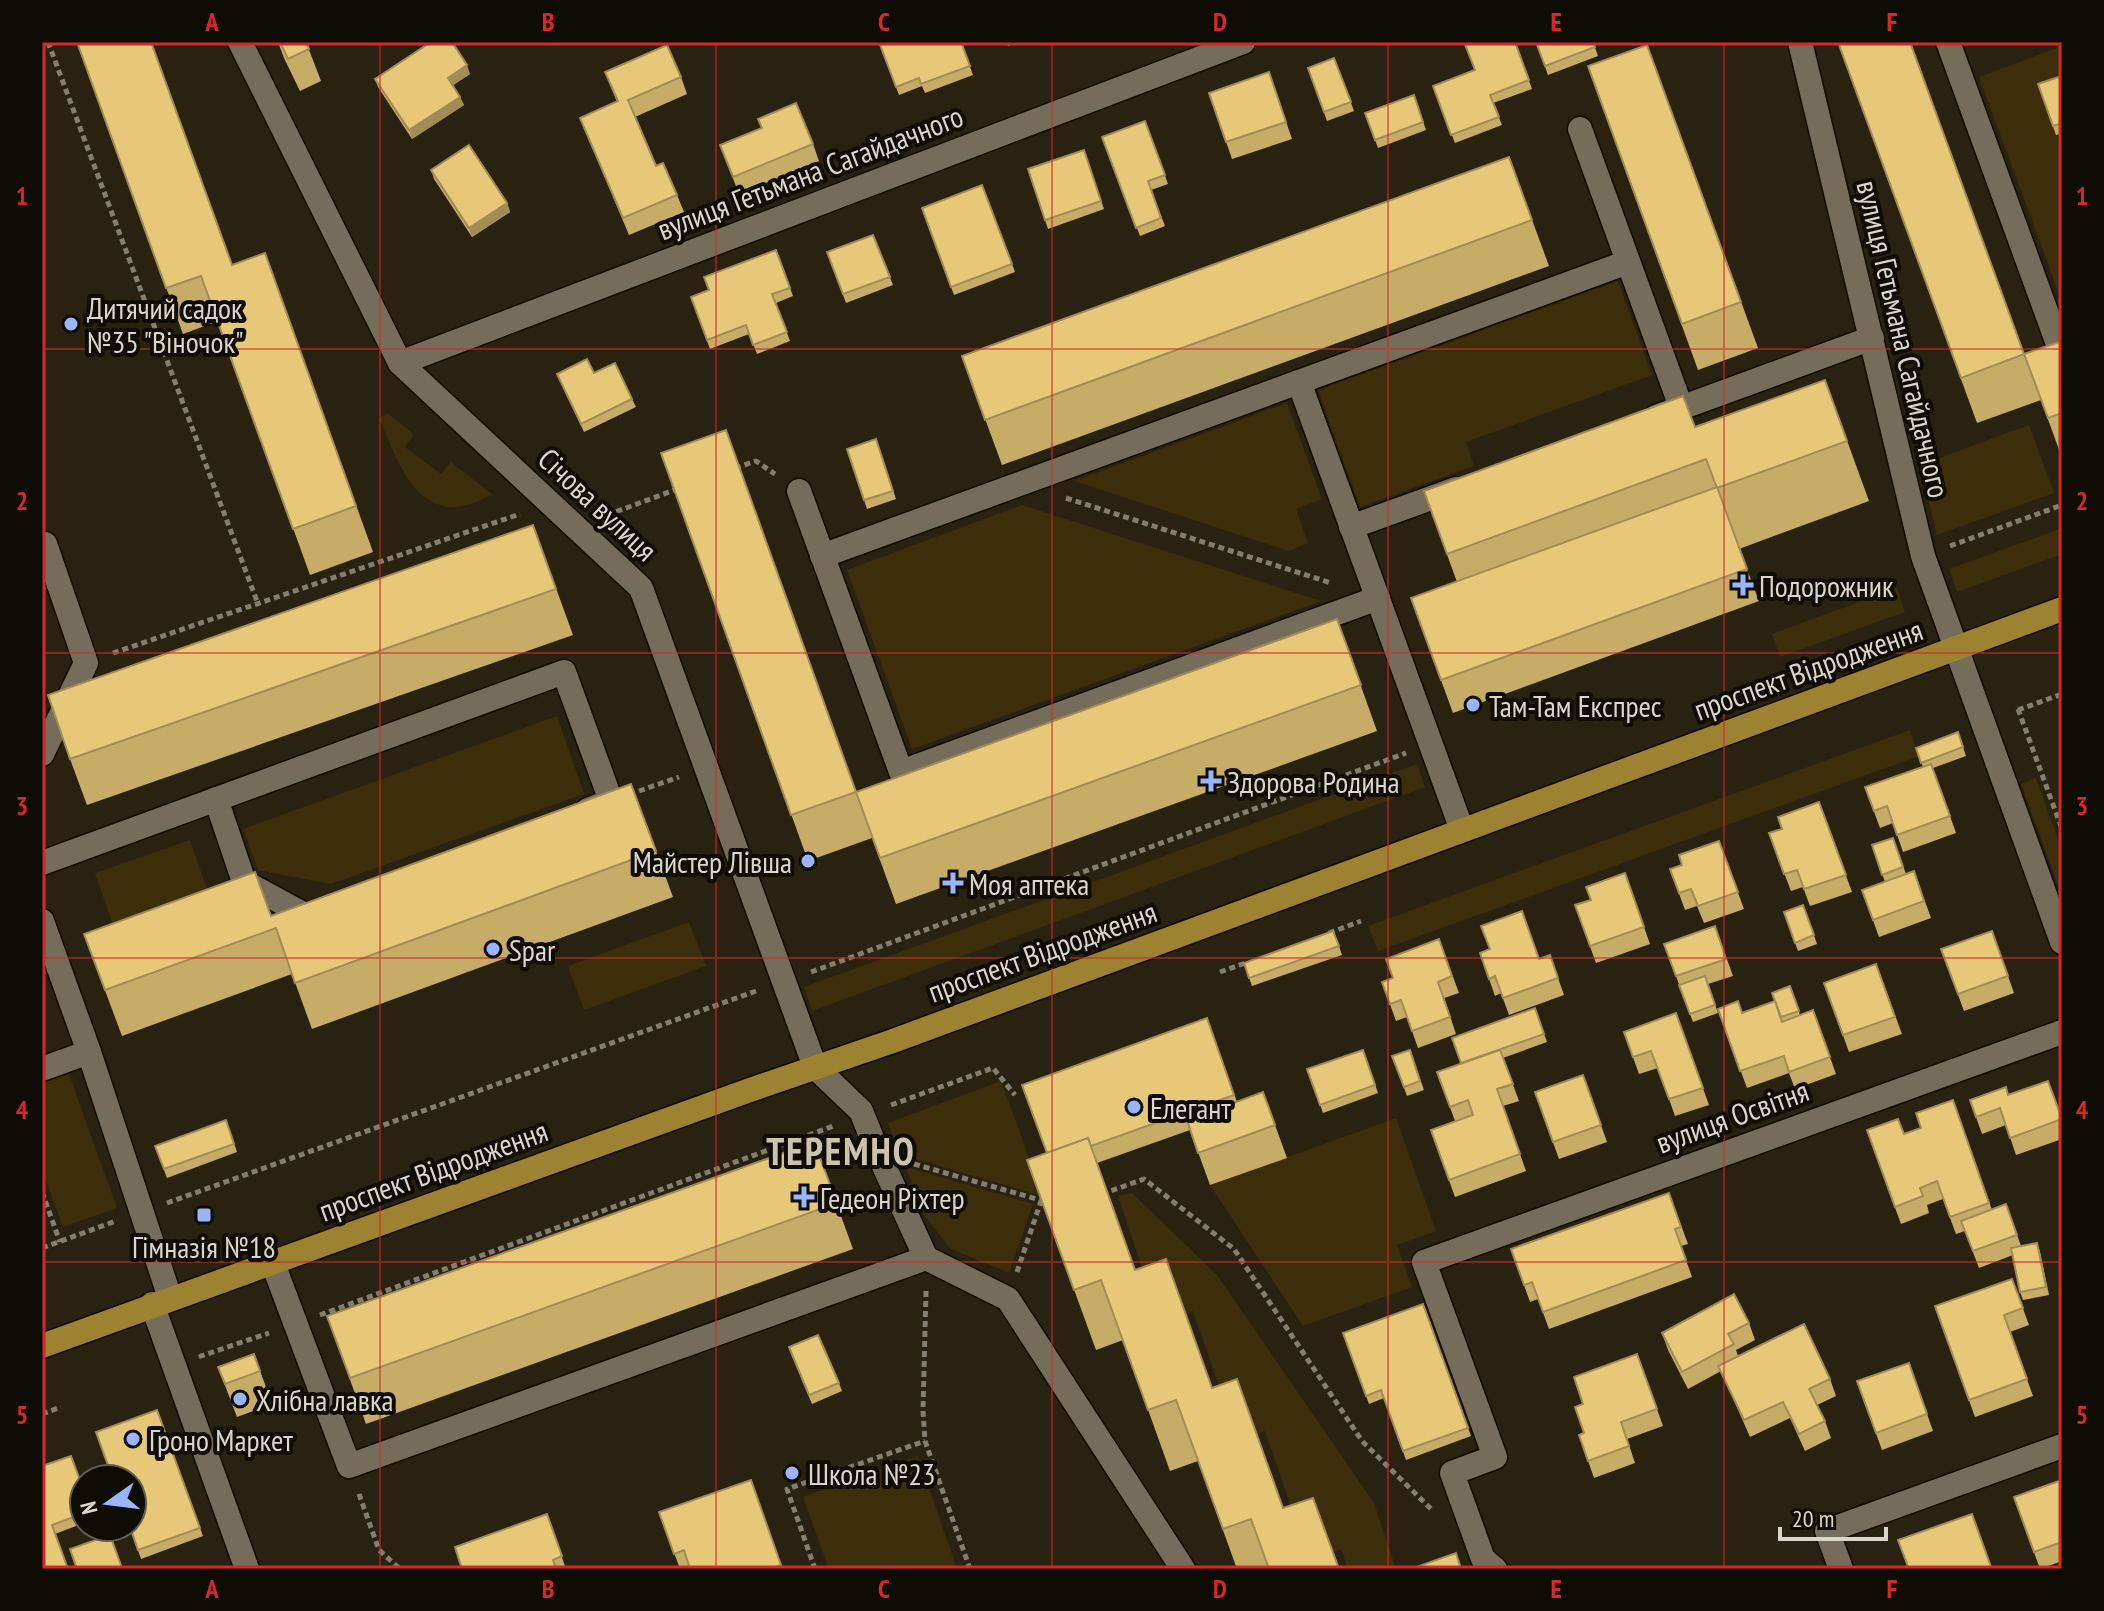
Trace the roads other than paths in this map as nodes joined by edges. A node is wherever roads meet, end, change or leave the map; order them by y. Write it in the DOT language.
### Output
graph roads {
  1 [pos="240,42"];
  2 [pos="1243,42"];
  3 [pos="1800,42"];
  4 [pos="1948,42"];
  5 [pos="1580,129"];
  6 [pos="1628,262"];
  7 [pos="1872,338"];
  8 [pos="2062,355"];
  9 [pos="400,363"];
  10 [pos="1299,382"];
  11 [pos="1681,407"];
  12 [pos="1636,424"];
  13 [pos="1471,484"];
  14 [pos="799,491"];
  15 [pos="1351,527"];
  16 [pos="45,544"];
  17 [pos="822,556"];
  18 [pos="1378,598"];
  19 [pos="2062,609"];
  20 [pos="1956,648"];
  21 [pos="42,754"];
  22 [pos="216,799"];
  23 [pos="568,818"];
  24 [pos="1462,830"];
  25 [pos="42,863"];
  26 [pos="350,900"];
  27 [pos="42,921"];
  28 [pos="2062,942"];
  29 [pos="2062,1032"];
  30 [pos="89,1052"];
  31 [pos="815,1067"];
  32 [pos="42,1069"];
  33 [pos="926,1258"];
  34 [pos="272,1261"];
  35 [pos="161,1301"];
  36 [pos="42,1346"];
  37 [pos="2062,1446"];
  38 [pos="247,1569"];
  39 [pos="1183,1569"];
  40 [pos="1495,1569"];
  41 [pos="1841,1569"];
  1 -- 9 [label="street, Січова вулиця"];
  2 -- 9 [label="street, вулиця Гетьмана Сагайдачного"];
  3 -- 7 [label="street, вулиця Гетьмана Сагайдачного"];
  4 -- 8 [label="street"];
  5 -- 6 [label="street"];
  6 -- 10 [label="street"];
  6 -- 11 [label="street"];
  7 -- 11 [label="street"];
  7 -- 20 [label="street, вулиця Гетьмана Сагайдачного"];
  9 -- 31 [label="street, Січова вулиця"];
  10 -- 15 [label="street"];
  10 -- 17 [label="street"];
  11 -- 12 [label="street"];
  13 -- 15 [label="street"];
  14 -- 17 [label="street"];
  15 -- 18 [label="street"];
  16 -- 21 [label="street"];
  17 -- 18 [label="street"];
  18 -- 24 [label="street"];
  19 -- 20 [label="main road, проспект Відродження"];
  20 -- 24 [label="main road, проспект Відродження"];
  20 -- 28 [label="street, вулиця Гетьмана Сагайдачного"];
  22 -- 23 [label="street"];
  22 -- 25 [label="street"];
  22 -- 26 [label="street"];
  24 -- 31 [label="main road, проспект Відродження"];
  27 -- 30 [label="street"];
  29 -- 40 [label="street, вулиця Освітня"];
  30 -- 32 [label="street"];
  30 -- 35 [label="street"];
  31 -- 33 [label="street"];
  31 -- 34 [label="main road, проспект Відродження"];
  33 -- 34 [label="street"];
  33 -- 39 [label="street"];
  34 -- 35 [label="main road, проспект Відродження"];
  35 -- 36 [label="main road, проспект Відродження"];
  35 -- 38 [label="street"];
  37 -- 41 [label="street"];
}
